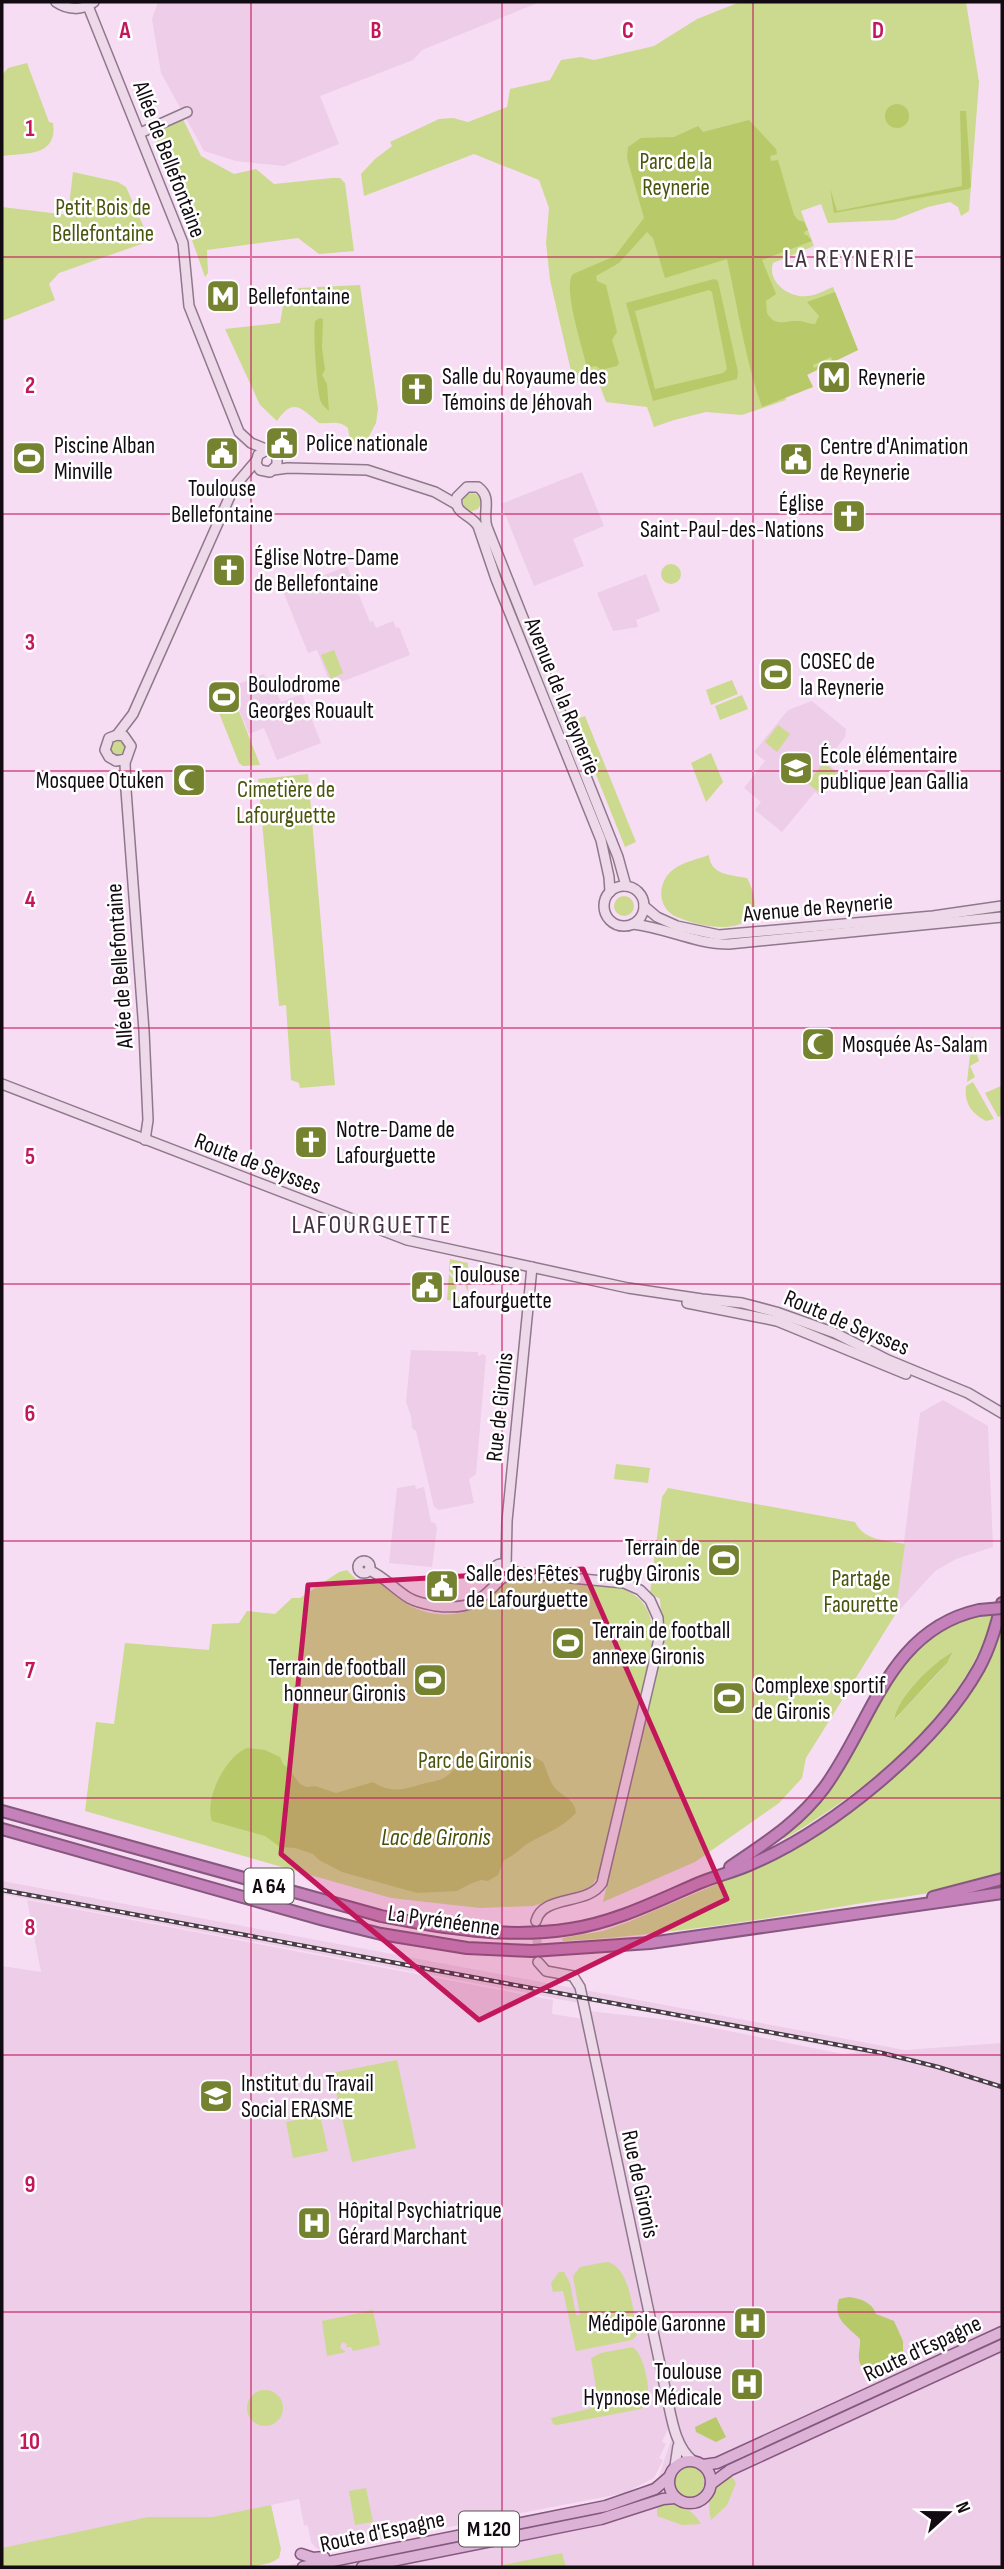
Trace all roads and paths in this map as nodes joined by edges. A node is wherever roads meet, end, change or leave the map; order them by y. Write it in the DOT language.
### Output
graph roads {
  1 [pos="56,2"];
  2 [pos="91,4"];
  3 [pos="187,112"];
  4 [pos="140,133"];
  5 [pos="251,443"];
  6 [pos="265,450"];
  7 [pos="277,458"];
  8 [pos="256,460"];
  9 [pos="268,471"];
  10 [pos="241,481"];
  11 [pos="461,490"];
  12 [pos="456,504"];
  13 [pos="485,511"];
  14 [pos="470,517"];
  15 [pos="133,714"];
  16 [pos="117,735"];
  17 [pos="127,738"];
  18 [pos="121,760"];
  19 [pos="626,886"];
  20 [pos="610,892"];
  21 [pos="644,906"];
  22 [pos="1002,906"];
  23 [pos="1002,917"];
  24 [pos="634,924"];
  25 [pos="2,1084"];
  26 [pos="145,1140"];
  27 [pos="532,1268"];
  28 [pos="1002,1413"];
  29 [pos="373,1572"];
  30 [pos="502,1572"];
  31 [pos="1002,1606"];
  32 [pos="2,1811"];
  33 [pos="2,1829"];
  34 [pos="720,1874"];
  35 [pos="1002,1879"];
  36 [pos="1002,1893"];
  37 [pos="893,1908"];
  38 [pos="536,1921"];
  39 [pos="538,1962"];
  40 [pos="1002,2332"];
  41 [pos="1002,2345"];
  42 [pos="678,2440"];
  43 [pos="698,2463"];
  44 [pos="675,2466"];
  45 [pos="669,2477"];
  46 [pos="711,2484"];
  47 [pos="675,2498"];
  48 [pos="373,2552"];
  49 [pos="301,2554"];
  50 [pos="303,2567"];
  51 [pos="362,2567"];
  1 -- 2 [label="street"];
  2 -- 4 [label="street, Allée de Bellefontaine"];
  3 -- 4 [label="street"];
  4 -- 5 [label="street, Allée de Bellefontaine"];
  5 -- 6 [label="street, Allée de Bellefontaine"];
  5 -- 8 [label="street, Allée de Bellefontaine"];
  6 -- 7 [label="street"];
  6 -- 8 [label="street"];
  7 -- 9 [label="street"];
  7 -- 11 [label="street"];
  8 -- 9 [label="street"];
  8 -- 10 [label="street"];
  9 -- 10 [label="street"];
  9 -- 12 [label="street"];
  10 -- 15 [label="street"];
  11 -- 12 [label="street"];
  11 -- 13 [label="street"];
  12 -- 14 [label="street"];
  13 -- 14 [label="street"];
  13 -- 19 [label="street, Avenue de la Reynerie"];
  14 -- 20 [label="street, Avenue de la Reynerie"];
  15 -- 16 [label="street"];
  15 -- 17 [label="street"];
  16 -- 17 [label="street"];
  16 -- 18 [label="street"];
  17 -- 18 [label="street"];
  18 -- 26 [label="street, Allée de Bellefontaine"];
  19 -- 20 [label="street"];
  19 -- 21 [label="street"];
  20 -- 24 [label="street"];
  21 -- 22 [label="street, Avenue de Reynerie"];
  21 -- 24 [label="street"];
  23 -- 24 [label="street, Avenue de Reynerie"];
  25 -- 26 [label="street, Route de Seysses"];
  26 -- 27 [label="street, Route de Seysses"];
  27 -- 28 [label="street, Route de Seysses"];
  27 -- 30 [label="street, Rue de Gironis"];
  29 -- 30 [label="street, Rue de Gironis"];
  30 -- 38 [label="street"];
  31 -- 34 [label="highway"];
  31 -- 34 [label="highway, bridge"];
  32 -- 34 [label="highway, La Pyrénéenne / A 64"];
  33 -- 37 [label="highway, La Pyrénéenne / A 64"];
  35 -- 37 [label="highway"];
  36 -- 37 [label="highway"];
  39 -- 42 [label="street, Rue de Gironis"];
  40 -- 43 [label="main road, Route d'Espagne"];
  41 -- 46 [label="main road, Route d'Espagne"];
  42 -- 43 [label="street, Rue de Gironis"];
  42 -- 44 [label="street, Rue de Gironis"];
  43 -- 44 [label="main road"];
  43 -- 46 [label="main road"];
  44 -- 45 [label="main road"];
  45 -- 47 [label="main road"];
  45 -- 48 [label="main road, Route d'Espagne / M 120"];
  46 -- 47 [label="main road"];
  47 -- 51 [label="main road, Route d'Espagne / M 120"];
  48 -- 49 [label="main road"];
  48 -- 50 [label="main road, Route d'Espagne / M 120"];
}
